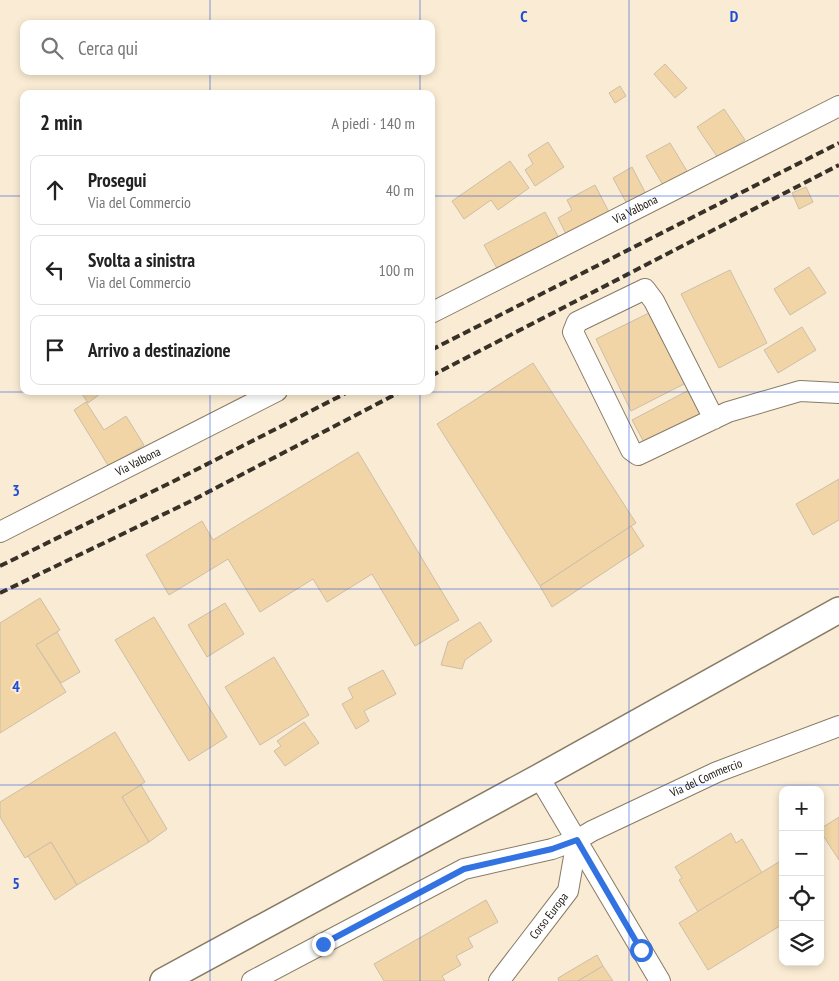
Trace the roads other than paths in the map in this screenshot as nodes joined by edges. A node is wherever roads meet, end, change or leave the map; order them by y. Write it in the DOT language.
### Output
graph roads {
  1 [pos="839,106"];
  2 [pos="435,311"];
  3 [pos="839,392"];
  4 [pos="269,395"];
  5 [pos="714,419"];
  6 [pos="0,532"];
  7 [pos="839,610"];
  8 [pos="839,726"];
  9 [pos="539,777"];
  10 [pos="577,840"];
  11 [pos="162,981"];
  12 [pos="252,981"];
  13 [pos="499,981"];
  14 [pos="660,981"];
  1 -- 2 [label="street, Via Valbona"];
  3 -- 5 [label="street"];
  4 -- 6 [label="street, Via Valbona"];
  5 -- 5 [label="street"];
  7 -- 9 [label="main road"];
  8 -- 10 [label="street, Via del Commercio"];
  9 -- 10 [label="street"];
  9 -- 11 [label="main road"];
  10 -- 12 [label="street, Via del Commercio"];
  10 -- 13 [label="street, Corso Europa"];
  10 -- 14 [label="street"];
}
